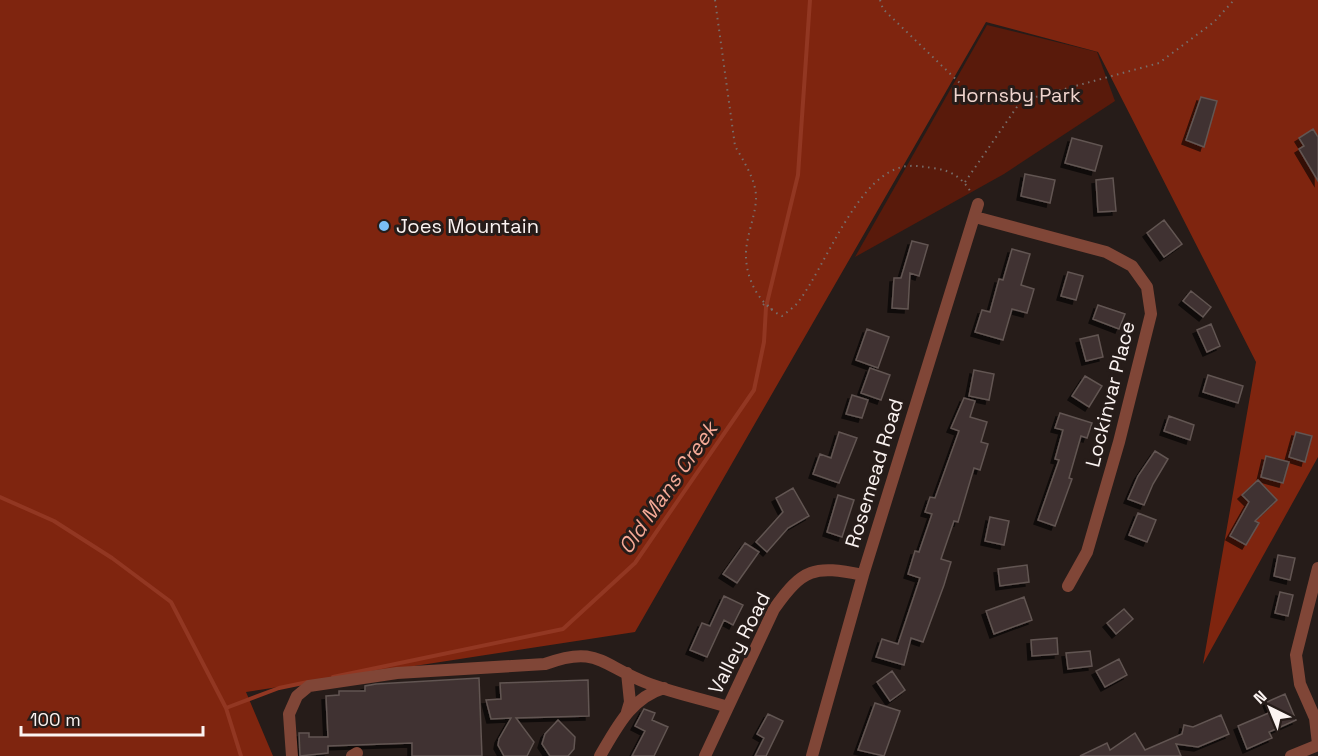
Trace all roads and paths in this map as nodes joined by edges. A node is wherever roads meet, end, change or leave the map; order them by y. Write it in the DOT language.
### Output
graph roads {
  1 [pos="715,0"];
  2 [pos="880,0"];
  3 [pos="1234,0"];
  4 [pos="1021,101"];
  5 [pos="978,204"];
  6 [pos="975,217"];
  7 [pos="1318,568"];
  8 [pos="863,575"];
  9 [pos="1068,586"];
  10 [pos="627,673"];
  11 [pos="664,688"];
  12 [pos="728,707"];
  13 [pos="627,713"];
  14 [pos="1318,745"];
  15 [pos="292,756"];
  16 [pos="600,756"];
  17 [pos="705,756"];
  18 [pos="812,756"];
  19 [pos="1291,756"];
  1 -- 4 [label="path"];
  2 -- 4 [label="path"];
  3 -- 4 [label="path"];
  5 -- 6 [label="street, Rosemead Road"];
  6 -- 8 [label="street, Rosemead Road"];
  6 -- 9 [label="street, Lockinvar Place"];
  7 -- 14 [label="street"];
  8 -- 12 [label="street, Valley Road"];
  8 -- 18 [label="street, Rosemead Road"];
  10 -- 11 [label="street"];
  10 -- 13 [label="street"];
  10 -- 15 [label="street"];
  11 -- 12 [label="street"];
  11 -- 13 [label="street"];
  12 -- 17 [label="street, Valley Road"];
  13 -- 16 [label="street"];
  14 -- 19 [label="street"];
}
